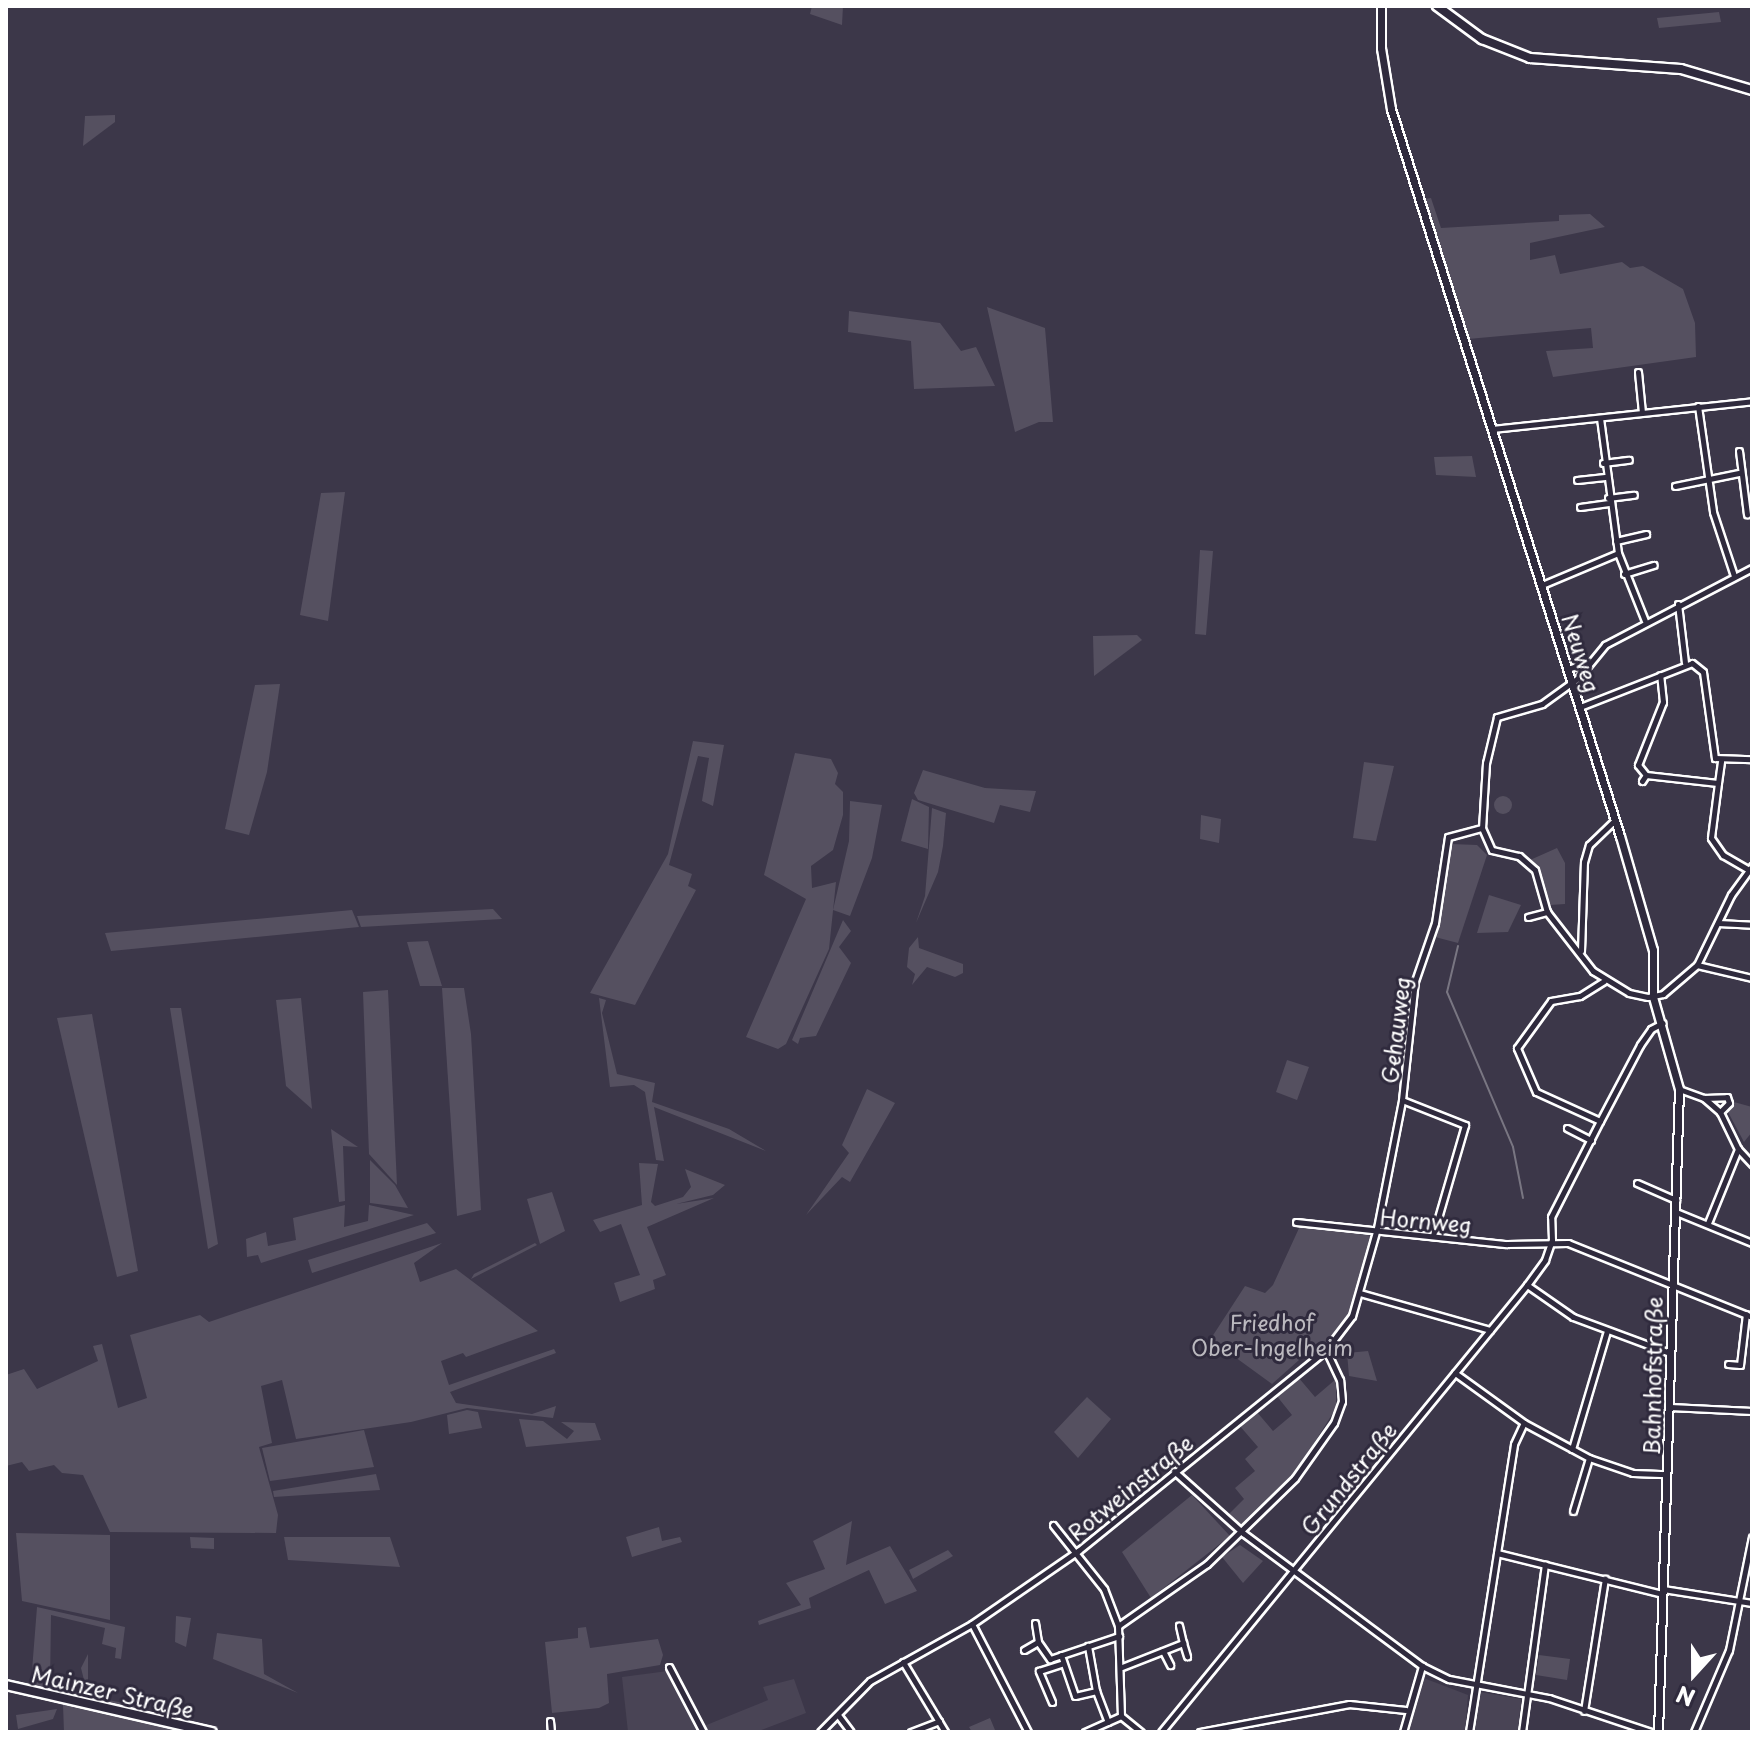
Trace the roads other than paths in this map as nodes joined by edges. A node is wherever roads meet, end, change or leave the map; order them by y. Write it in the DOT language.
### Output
graph roads {
  1 [pos="1381,6"];
  2 [pos="1437,6"];
  3 [pos="1752,90"];
  4 [pos="1638,372"];
  5 [pos="1752,401"];
  6 [pos="1698,406"];
  7 [pos="1642,413"];
  8 [pos="1600,418"];
  9 [pos="1492,429"];
  10 [pos="1739,451"];
  11 [pos="1629,460"];
  12 [pos="1603,463"];
  13 [pos="1739,473"];
  14 [pos="1605,477"];
  15 [pos="1706,478"];
  16 [pos="1577,480"];
  17 [pos="1675,486"];
  18 [pos="1634,495"];
  19 [pos="1609,500"];
  20 [pos="1580,507"];
  21 [pos="1747,514"];
  22 [pos="1646,534"];
  23 [pos="1616,541"];
  24 [pos="1618,553"];
  25 [pos="1654,565"];
  26 [pos="1752,568"];
  27 [pos="1624,574"];
  28 [pos="1734,577"];
  29 [pos="1542,585"];
  30 [pos="1678,604"];
  31 [pos="1645,621"];
  32 [pos="1587,661"];
  33 [pos="1685,663"];
  34 [pos="1568,669"];
  35 [pos="1660,675"];
  36 [pos="1571,681"];
  37 [pos="1580,707"];
  38 [pos="1752,759"];
  39 [pos="1721,761"];
  40 [pos="1646,775"];
  41 [pos="1642,781"];
  42 [pos="1718,783"];
  43 [pos="1615,820"];
  44 [pos="1482,828"];
  45 [pos="1750,868"];
  46 [pos="1547,912"];
  47 [pos="1528,917"];
  48 [pos="1718,923"];
  49 [pos="1752,925"];
  50 [pos="1580,952"];
  51 [pos="1697,965"];
  52 [pos="1593,971"];
  53 [pos="1752,978"];
  54 [pos="1604,981"];
  55 [pos="1591,989"];
  56 [pos="1653,997"];
  57 [pos="1663,1023"];
  58 [pos="1679,1089"];
  59 [pos="1704,1098"];
  60 [pos="1402,1100"];
  61 [pos="1720,1112"];
  62 [pos="1600,1121"];
  63 [pos="1567,1128"];
  64 [pos="1591,1140"];
  65 [pos="1738,1149"];
  66 [pos="1752,1164"];
  67 [pos="1637,1183"];
  68 [pos="1677,1200"];
  69 [pos="1676,1212"];
  70 [pos="1296,1222"];
  71 [pos="1708,1223"];
  72 [pos="1377,1228"];
  73 [pos="1433,1235"];
  74 [pos="1552,1240"];
  75 [pos="1751,1240"];
  76 [pos="1672,1284"];
  77 [pos="1527,1285"];
  78 [pos="1360,1293"];
  79 [pos="1749,1315"];
  80 [pos="1491,1330"];
  81 [pos="1607,1331"];
  82 [pos="1326,1350"];
  83 [pos="1670,1353"];
  84 [pos="1728,1364"];
  85 [pos="1455,1373"];
  86 [pos="1670,1407"];
  87 [pos="1752,1411"];
  88 [pos="1524,1423"];
  89 [pos="1571,1449"];
  90 [pos="1589,1458"];
  91 [pos="1174,1471"];
  92 [pos="1668,1474"];
  93 [pos="1573,1511"];
  94 [pos="1053,1525"];
  95 [pos="1243,1533"];
  96 [pos="1752,1537"];
  97 [pos="1078,1551"];
  98 [pos="1497,1553"];
  99 [pos="1545,1565"];
  100 [pos="1294,1570"];
  101 [pos="1605,1579"];
  102 [pos="1663,1592"];
  103 [pos="1739,1600"];
  104 [pos="1752,1603"];
  105 [pos="1035,1623"];
  106 [pos="972,1624"];
  107 [pos="1179,1625"];
  108 [pos="1118,1626"];
  109 [pos="1119,1636"];
  110 [pos="1038,1642"];
  111 [pos="1183,1643"];
  112 [pos="1088,1646"];
  113 [pos="1024,1650"];
  114 [pos="1163,1651"];
  115 [pos="1061,1655"];
  116 [pos="1187,1656"];
  117 [pos="903,1662"];
  118 [pos="1063,1663"];
  119 [pos="1170,1665"];
  120 [pos="1422,1666"];
  121 [pos="669,1667"];
  122 [pos="1122,1667"];
  123 [pos="6,1685"];
  124 [pos="1475,1687"];
  125 [pos="1096,1691"];
  126 [pos="1527,1693"];
  127 [pos="1052,1702"];
  128 [pos="1406,1710"];
  129 [pos="1584,1711"];
  130 [pos="838,1715"];
  131 [pos="1121,1716"];
  132 [pos="550,1721"];
  133 [pos="939,1721"];
  134 [pos="1108,1722"];
  135 [pos="212,1732"];
  136 [pos="551,1732"];
  137 [pos="703,1732"];
  138 [pos="820,1732"];
  139 [pos="851,1732"];
  140 [pos="911,1732"];
  141 [pos="945,1732"];
  142 [pos="1028,1732"];
  143 [pos="1085,1732"];
  144 [pos="1141,1732"];
  145 [pos="1161,1732"];
  146 [pos="1200,1732"];
  147 [pos="1403,1732"];
  148 [pos="1469,1732"];
  149 [pos="1522,1732"];
  150 [pos="1651,1732"];
  151 [pos="1658,1732"];
  152 [pos="1694,1732"];
  1 -- 9 [label="street, Neuweg"];
  2 -- 3 [label="main road"];
  4 -- 7 [label="street"];
  5 -- 6 [label="street"];
  6 -- 7 [label="street"];
  6 -- 15 [label="street"];
  7 -- 8 [label="street"];
  8 -- 9 [label="street"];
  8 -- 12 [label="street"];
  9 -- 29 [label="street, Neuweg"];
  10 -- 13 [label="street"];
  11 -- 12 [label="street"];
  12 -- 14 [label="street"];
  13 -- 15 [label="street"];
  13 -- 21 [label="street"];
  14 -- 16 [label="street"];
  14 -- 19 [label="street"];
  15 -- 17 [label="street"];
  15 -- 28 [label="street"];
  18 -- 19 [label="street"];
  19 -- 20 [label="street"];
  19 -- 23 [label="street"];
  22 -- 23 [label="street"];
  23 -- 24 [label="street"];
  24 -- 27 [label="street"];
  24 -- 29 [label="street"];
  25 -- 27 [label="street"];
  26 -- 28 [label="street"];
  27 -- 31 [label="street"];
  28 -- 30 [label="street"];
  29 -- 34 [label="street, Neuweg"];
  30 -- 31 [label="street"];
  30 -- 33 [label="street"];
  31 -- 32 [label="street"];
  32 -- 34 [label="street"];
  32 -- 36 [label="street"];
  33 -- 35 [label="street"];
  33 -- 39 [label="street"];
  34 -- 36 [label="street, Neuweg"];
  35 -- 37 [label="street"];
  35 -- 40 [label="street"];
  36 -- 37 [label="street, Neuweg"];
  36 -- 44 [label="street"];
  37 -- 43 [label="street, Neuweg"];
  38 -- 39 [label="street"];
  39 -- 42 [label="street"];
  40 -- 41 [label="street"];
  40 -- 42 [label="street"];
  42 -- 45 [label="street"];
  43 -- 50 [label="street"];
  43 -- 56 [label="street, Neuweg"];
  44 -- 46 [label="street"];
  44 -- 60 [label="street, Gehauweg"];
  45 -- 48 [label="street"];
  46 -- 47 [label="street"];
  46 -- 50 [label="street"];
  48 -- 49 [label="street"];
  48 -- 51 [label="street"];
  50 -- 52 [label="street"];
  51 -- 53 [label="street"];
  51 -- 56 [label="street"];
  52 -- 54 [label="street"];
  52 -- 55 [label="street"];
  54 -- 55 [label="street"];
  54 -- 56 [label="street"];
  55 -- 62 [label="street"];
  56 -- 57 [label="street, Bahnhofstraße"];
  57 -- 58 [label="street, Bahnhofstraße"];
  57 -- 62 [label="street, Grundstraße"];
  58 -- 59 [label="street"];
  58 -- 68 [label="street, Bahnhofstraße"];
  59 -- 61 [label="street"];
  59 -- 61 [label="street"];
  60 -- 72 [label="street, Gehauweg"];
  60 -- 73 [label="street"];
  61 -- 65 [label="street"];
  62 -- 64 [label="street, Grundstraße"];
  63 -- 64 [label="street"];
  64 -- 74 [label="street, Grundstraße"];
  65 -- 66 [label="street"];
  65 -- 71 [label="street"];
  67 -- 68 [label="street"];
  68 -- 69 [label="street, Bahnhofstraße"];
  69 -- 71 [label="street"];
  69 -- 76 [label="street, Bahnhofstraße"];
  70 -- 72 [label="street, Hornweg"];
  71 -- 75 [label="street"];
  72 -- 73 [label="street, Hornweg"];
  72 -- 78 [label="street, Rotweinstraße"];
  73 -- 74 [label="street, Hornweg"];
  74 -- 76 [label="street"];
  74 -- 77 [label="street, Grundstraße"];
  76 -- 79 [label="street"];
  76 -- 83 [label="street, Bahnhofstraße"];
  77 -- 80 [label="street, Grundstraße"];
  77 -- 81 [label="street"];
  78 -- 80 [label="street"];
  78 -- 82 [label="street, Rotweinstraße"];
  79 -- 84 [label="street"];
  80 -- 85 [label="street, Grundstraße"];
  81 -- 83 [label="street"];
  81 -- 89 [label="street"];
  82 -- 91 [label="street, Rotweinstraße"];
  82 -- 95 [label="street"];
  83 -- 86 [label="street, Bahnhofstraße"];
  85 -- 88 [label="street"];
  85 -- 100 [label="street, Grundstraße"];
  86 -- 87 [label="street"];
  86 -- 92 [label="street, Bahnhofstraße"];
  88 -- 89 [label="street"];
  88 -- 98 [label="street"];
  89 -- 90 [label="street"];
  90 -- 92 [label="street"];
  90 -- 93 [label="street"];
  91 -- 95 [label="street"];
  91 -- 97 [label="street, Rotweinstraße"];
  92 -- 102 [label="street, Bahnhofstraße"];
  94 -- 97 [label="street"];
  95 -- 100 [label="street"];
  95 -- 108 [label="street"];
  96 -- 103 [label="street"];
  97 -- 106 [label="street, Rotweinstraße"];
  97 -- 108 [label="street"];
  98 -- 99 [label="street"];
  98 -- 124 [label="street"];
  99 -- 101 [label="street"];
  99 -- 126 [label="street"];
  100 -- 120 [label="street"];
  100 -- 145 [label="street, Grundstraße"];
  101 -- 102 [label="street"];
  101 -- 129 [label="street"];
  102 -- 103 [label="street"];
  102 -- 151 [label="street, Bahnhofstraße"];
  103 -- 104 [label="street"];
  103 -- 152 [label="street"];
  105 -- 110 [label="street"];
  106 -- 117 [label="street, Rotweinstraße"];
  106 -- 142 [label="street"];
  107 -- 111 [label="street"];
  108 -- 109 [label="street"];
  109 -- 112 [label="street"];
  109 -- 122 [label="street"];
  110 -- 113 [label="street"];
  110 -- 115 [label="street"];
  111 -- 114 [label="street"];
  111 -- 116 [label="street"];
  112 -- 115 [label="street"];
  112 -- 125 [label="street"];
  114 -- 119 [label="street"];
  114 -- 122 [label="street"];
  115 -- 118 [label="street"];
  117 -- 130 [label="street, Rotweinstraße"];
  117 -- 133 [label="street"];
  118 -- 125 [label="street"];
  118 -- 127 [label="street"];
  120 -- 124 [label="street"];
  120 -- 128 [label="street"];
  121 -- 137 [label="street"];
  122 -- 131 [label="street"];
  123 -- 135 [label="main road, Mainzer Straße"];
  124 -- 126 [label="street"];
  124 -- 148 [label="street"];
  125 -- 134 [label="street"];
  126 -- 129 [label="street"];
  126 -- 149 [label="street"];
  128 -- 146 [label="street"];
  128 -- 147 [label="street"];
  129 -- 150 [label="street"];
  130 -- 138 [label="street, Rotweinstraße"];
  130 -- 139 [label="street"];
  131 -- 134 [label="street"];
  131 -- 144 [label="street"];
  132 -- 136 [label="street"];
  133 -- 140 [label="street"];
  133 -- 141 [label="street"];
  134 -- 143 [label="street"];
}
